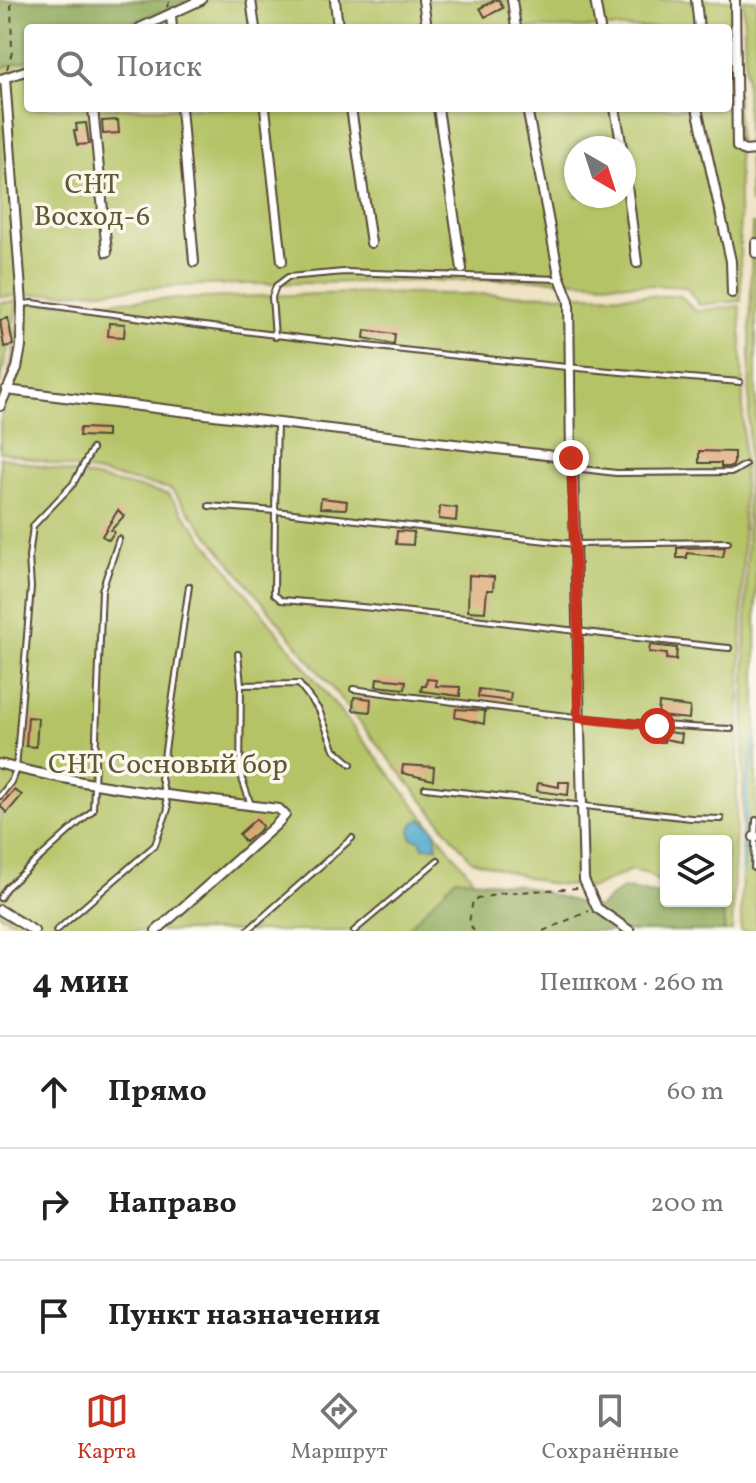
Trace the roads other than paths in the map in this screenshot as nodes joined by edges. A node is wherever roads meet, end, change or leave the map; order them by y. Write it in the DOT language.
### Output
graph roads {
  1 [pos="201,0"];
  2 [pos="251,0"];
  3 [pos="335,0"];
  4 [pos="423,0"];
  5 [pos="512,0"];
  6 [pos="595,0"];
  7 [pos="696,0"];
  8 [pos="735,0"];
  9 [pos="171,15"];
  10 [pos="150,24"];
  11 [pos="172,24"];
  12 [pos="254,24"];
  13 [pos="338,24"];
  14 [pos="426,24"];
  15 [pos="515,24"];
  16 [pos="599,24"];
  17 [pos="699,24"];
  18 [pos="24,71"];
  19 [pos="2,79"];
  20 [pos="93,112"];
  21 [pos="181,112"];
  22 [pos="265,112"];
  23 [pos="352,112"];
  24 [pos="439,112"];
  25 [pos="528,112"];
  26 [pos="616,112"];
  27 [pos="698,112"];
  28 [pos="620,136"];
  29 [pos="756,150"];
  30 [pos="630,208"];
  31 [pos="371,243"];
  32 [pos="756,243"];
  33 [pos="107,252"];
  34 [pos="756,253"];
  35 [pos="282,261"];
  36 [pos="194,262"];
  37 [pos="637,263"];
  38 [pos="462,269"];
  39 [pos="560,277"];
  40 [pos="732,293"];
  41 [pos="22,304"];
  42 [pos="275,337"];
  43 [pos="571,369"];
  44 [pos="740,382"];
  45 [pos="6,390"];
  46 [pos="0,406"];
  47 [pos="277,423"];
  48 [pos="92,449"];
  49 [pos="571,458"];
  50 [pos="745,465"];
  51 [pos="573,468"];
  52 [pos="209,506"];
  53 [pos="275,511"];
  54 [pos="119,539"];
  55 [pos="728,542"];
  56 [pos="574,544"];
  57 [pos="189,586"];
  58 [pos="578,633"];
  59 [pos="729,648"];
  60 [pos="238,654"];
  61 [pos="241,685"];
  62 [pos="353,689"];
  63 [pos="578,718"];
  64 [pos="731,729"];
  65 [pos="0,764"];
  66 [pos="351,764"];
  67 [pos="16,769"];
  68 [pos="92,784"];
  69 [pos="425,788"];
  70 [pos="0,796"];
  71 [pos="165,796"];
  72 [pos="582,804"];
  73 [pos="251,805"];
  74 [pos="721,819"];
  75 [pos="756,820"];
  76 [pos="755,837"];
  77 [pos="352,838"];
  78 [pos="438,860"];
  79 [pos="754,868"];
  80 [pos="0,898"];
  81 [pos="0,910"];
  82 [pos="34,931"];
  83 [pos="56,931"];
  84 [pos="156,931"];
  85 [pos="247,931"];
  86 [pos="354,931"];
  87 [pos="630,931"];
  1 -- 9 [label="street"];
  2 -- 12 [label="street"];
  3 -- 13 [label="street"];
  4 -- 14 [label="street"];
  5 -- 15 [label="street"];
  6 -- 16 [label="street"];
  7 -- 17 [label="street"];
  8 -- 29 [label="street"];
  9 -- 10 [label="street"];
  9 -- 11 [label="street"];
  18 -- 19 [label="street"];
  19 -- 41 [label="street"];
  20 -- 33 [label="street"];
  21 -- 36 [label="street"];
  22 -- 35 [label="street"];
  23 -- 31 [label="street"];
  24 -- 38 [label="street"];
  25 -- 39 [label="street"];
  26 -- 28 [label="street"];
  27 -- 40 [label="street"];
  30 -- 37 [label="street"];
  32 -- 34 [label="street"];
  39 -- 42 [label="lane"];
  39 -- 43 [label="street"];
  41 -- 42 [label="lane"];
  41 -- 45 [label="street"];
  42 -- 43 [label="lane"];
  43 -- 44 [label="lane"];
  43 -- 49 [label="street"];
  45 -- 46 [label="street"];
  45 -- 47 [label="street"];
  47 -- 49 [label="street"];
  47 -- 53 [label="lane"];
  48 -- 67 [label="lane"];
  49 -- 51 [label="street"];
  50 -- 51 [label="lane"];
  51 -- 56 [label="street"];
  52 -- 53 [label="lane"];
  53 -- 56 [label="lane"];
  53 -- 58 [label="lane"];
  54 -- 68 [label="lane"];
  55 -- 56 [label="lane"];
  56 -- 58 [label="street"];
  57 -- 71 [label="lane"];
  58 -- 59 [label="lane"];
  58 -- 63 [label="street"];
  60 -- 61 [label="lane"];
  61 -- 66 [label="lane"];
  61 -- 73 [label="lane"];
  62 -- 63 [label="lane"];
  63 -- 64 [label="lane"];
  63 -- 72 [label="street"];
  65 -- 67 [label="street"];
  67 -- 68 [label="street"];
  67 -- 70 [label="lane"];
  68 -- 71 [label="street"];
  68 -- 80 [label="lane"];
  69 -- 72 [label="lane"];
  71 -- 73 [label="street"];
  71 -- 83 [label="lane"];
  72 -- 74 [label="lane"];
  72 -- 87 [label="street"];
  73 -- 84 [label="street"];
  75 -- 76 [label="lane"];
  76 -- 79 [label="lane"];
  77 -- 85 [label="lane"];
  78 -- 86 [label="lane"];
  81 -- 82 [label="street"];
}
